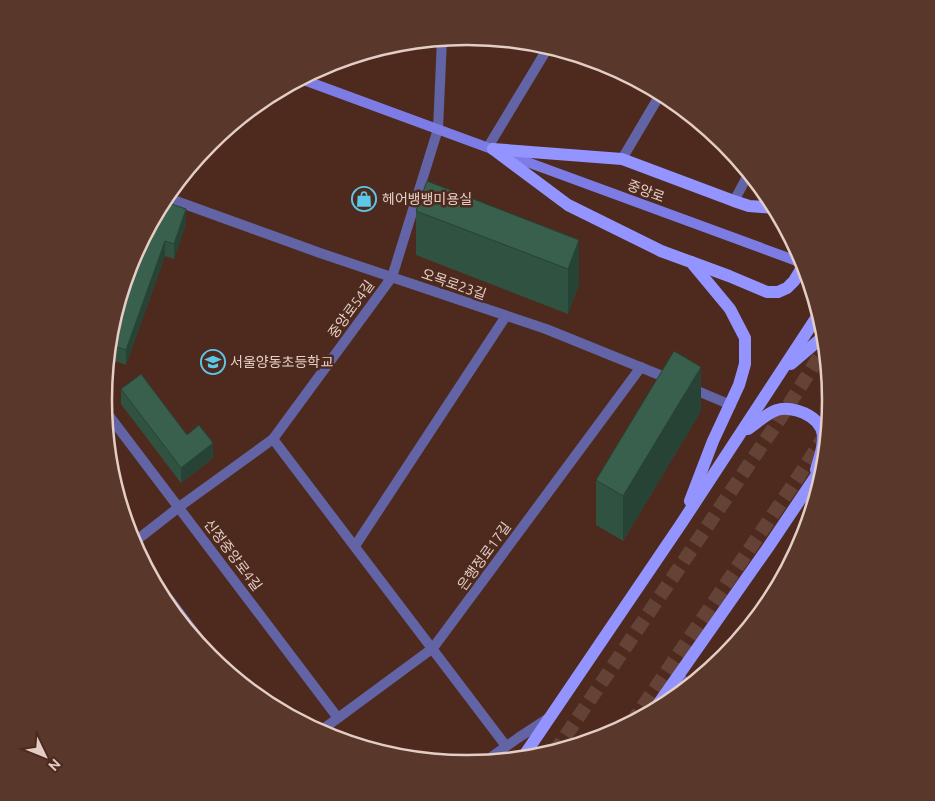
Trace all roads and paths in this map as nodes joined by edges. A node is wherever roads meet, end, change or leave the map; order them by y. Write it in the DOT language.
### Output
graph roads {
  1 [pos="442,46"];
  2 [pos="545,54"];
  3 [pos="309,82"];
  4 [pos="657,100"];
  5 [pos="438,129"];
  6 [pos="490,148"];
  7 [pos="622,159"];
  8 [pos="746,180"];
  9 [pos="174,200"];
  10 [pos="734,201"];
  11 [pos="749,206"];
  12 [pos="766,207"];
  13 [pos="769,212"];
  14 [pos="794,259"];
  15 [pos="691,262"];
  16 [pos="798,270"];
  17 [pos="392,277"];
  18 [pos="506,316"];
  19 [pos="814,321"];
  20 [pos="818,341"];
  21 [pos="640,367"];
  22 [pos="781,372"];
  23 [pos="731,404"];
  24 [pos="113,421"];
  25 [pos="822,429"];
  26 [pos="739,436"];
  27 [pos="273,439"];
  28 [pos="816,471"];
  29 [pos="813,480"];
  30 [pos="179,507"];
  31 [pos="681,524"];
  32 [pos="139,538"];
  33 [pos="355,546"];
  34 [pos="433,648"];
  35 [pos="677,676"];
  36 [pos="685,682"];
  37 [pos="662,698"];
  38 [pos="338,718"];
  39 [pos="550,718"];
  40 [pos="326,727"];
  41 [pos="506,746"];
  42 [pos="527,751"];
  43 [pos="494,755"];
  1 -- 5 [label="street, 중앙로54길"];
  2 -- 6 [label="street"];
  3 -- 5 [label="main road, 중앙로"];
  4 -- 7 [label="street"];
  5 -- 6 [label="main road, 중앙로"];
  5 -- 17 [label="street, 중앙로54길"];
  6 -- 7 [label="main road"];
  6 -- 14 [label="main road, 중앙로"];
  6 -- 15 [label="main road"];
  7 -- 10 [label="main road"];
  8 -- 10 [label="street"];
  9 -- 17 [label="street, 오목로23길"];
  10 -- 11 [label="main road"];
  11 -- 12 [label="main road"];
  11 -- 13 [label="main road"];
  15 -- 16 [label="main road"];
  15 -- 23 [label="main road"];
  17 -- 18 [label="street, 오목로23길"];
  17 -- 27 [label="street, 중앙로54길"];
  18 -- 21 [label="street, 오목로23길"];
  18 -- 33 [label="street"];
  19 -- 22 [label="main road"];
  20 -- 22 [label="main road"];
  21 -- 23 [label="street, 오목로23길"];
  21 -- 34 [label="street, 은행정로17길"];
  22 -- 26 [label="main road"];
  23 -- 31 [label="main road"];
  24 -- 30 [label="street, 신정중앙로4길"];
  25 -- 26 [label="main road"];
  26 -- 31 [label="main road"];
  27 -- 30 [label="street, 중앙로54길"];
  27 -- 33 [label="street"];
  28 -- 29 [label="main road"];
  29 -- 35 [label="main road"];
  30 -- 32 [label="street, 중앙로54길"];
  30 -- 38 [label="street, 신정중앙로4길"];
  31 -- 39 [label="main road"];
  33 -- 34 [label="street"];
  34 -- 38 [label="street, 은행정로17길"];
  34 -- 41 [label="street"];
  35 -- 36 [label="street"];
  35 -- 37 [label="main road"];
  38 -- 40 [label="street, 은행정로17길"];
  39 -- 41 [label="street"];
  39 -- 42 [label="main road"];
  41 -- 43 [label="street"];
}
